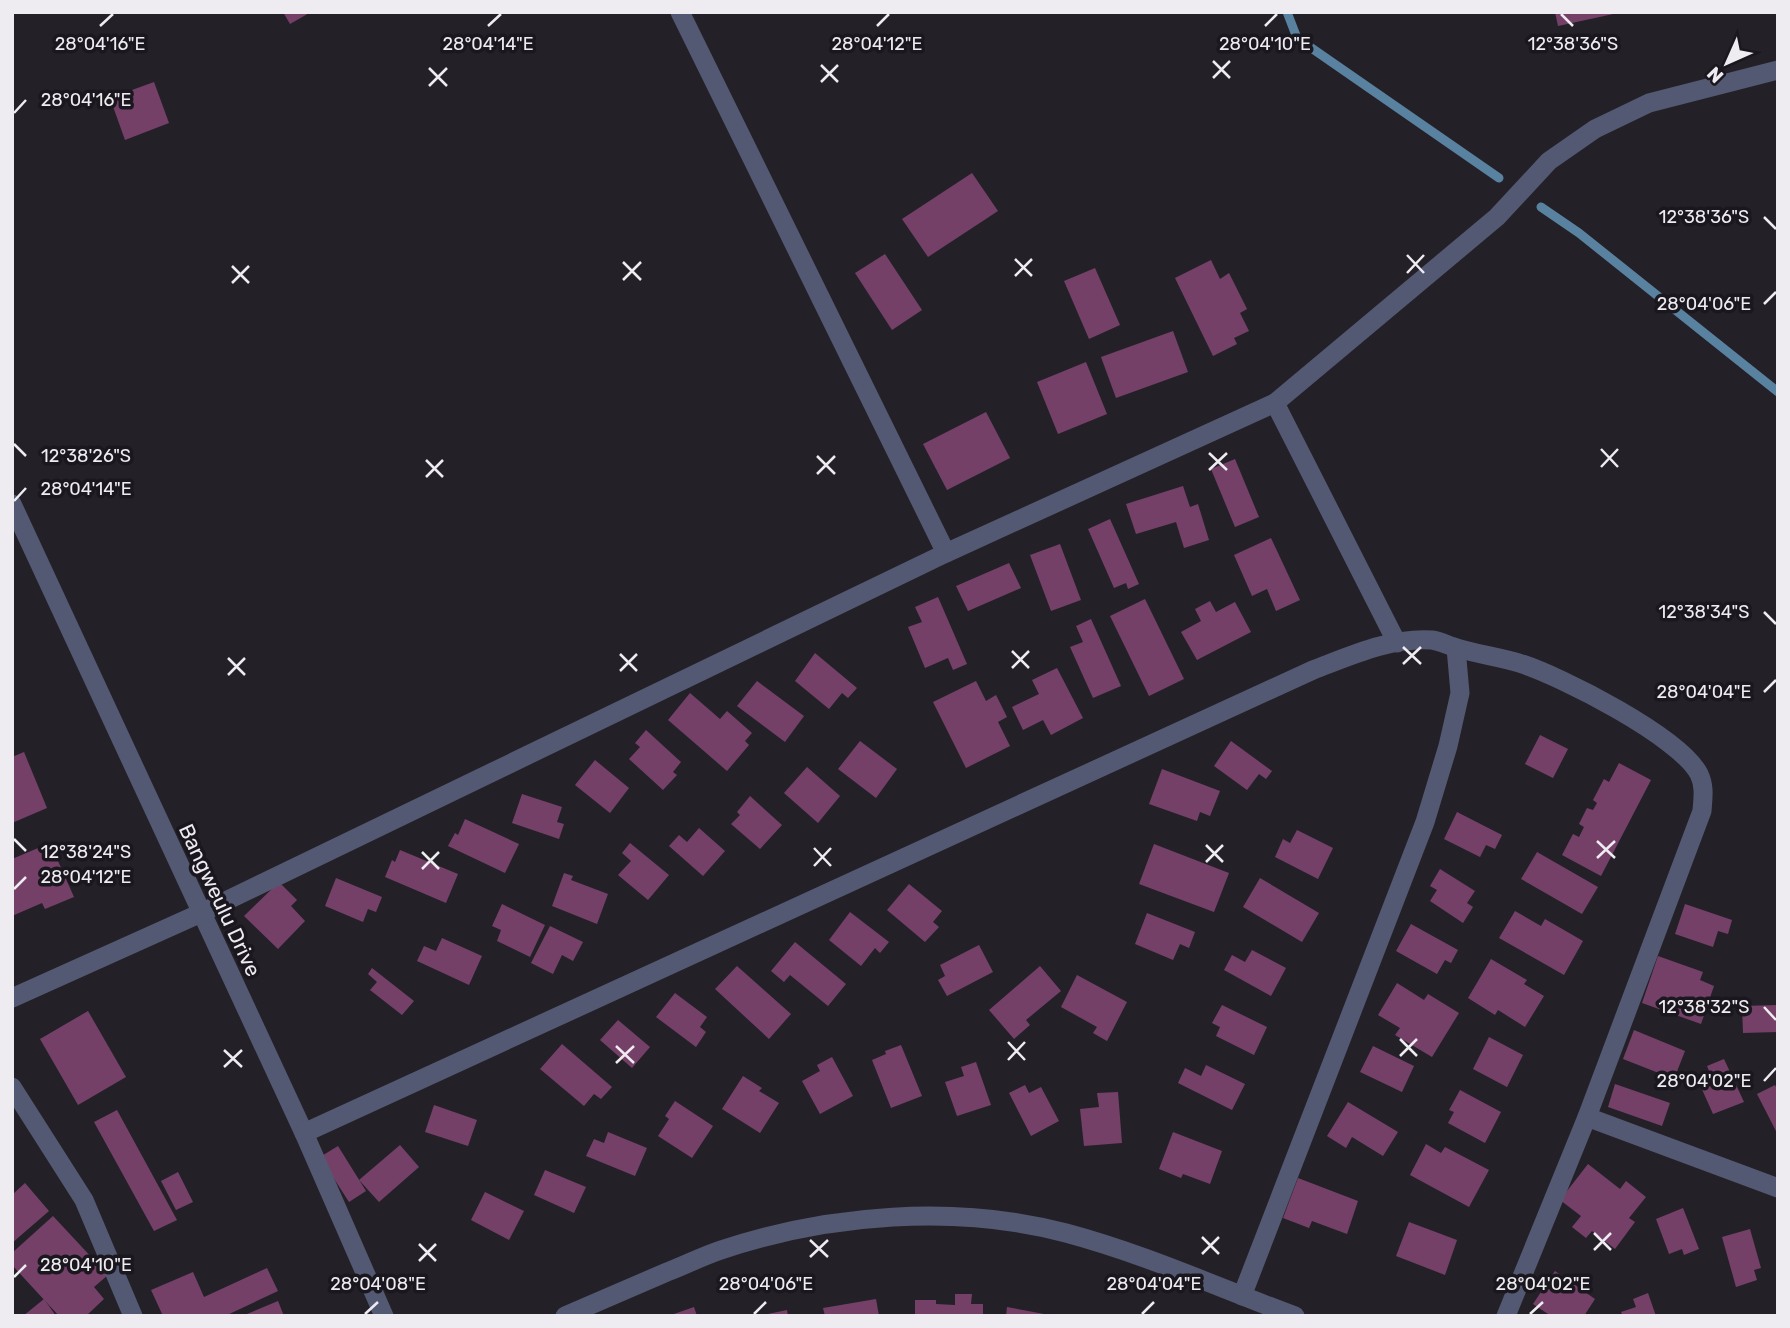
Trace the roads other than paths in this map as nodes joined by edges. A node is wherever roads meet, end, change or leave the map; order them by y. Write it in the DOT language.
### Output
graph roads {
  1 [pos="680,12"];
  2 [pos="1778,71"];
  3 [pos="1275,403"];
  4 [pos="12,504"];
  5 [pos="946,553"];
  6 [pos="1397,643"];
  7 [pos="1456,648"];
  8 [pos="201,913"];
  9 [pos="12,998"];
  10 [pos="12,1087"];
  11 [pos="1587,1116"];
  12 [pos="304,1133"];
  13 [pos="1778,1188"];
  14 [pos="1242,1296"];
  15 [pos="587,1311"];
  16 [pos="133,1316"];
  17 [pos="384,1316"];
  18 [pos="565,1316"];
  19 [pos="1295,1316"];
  20 [pos="1506,1316"];
  1 -- 5 [label="street"];
  2 -- 3 [label="street"];
  3 -- 5 [label="street"];
  3 -- 6 [label="street"];
  4 -- 8 [label="street, Bangweulu Drive"];
  5 -- 8 [label="street"];
  6 -- 7 [label="street"];
  6 -- 12 [label="street"];
  7 -- 11 [label="street"];
  7 -- 14 [label="street"];
  8 -- 9 [label="street"];
  8 -- 12 [label="street, Bangweulu Drive"];
  10 -- 16 [label="street"];
  11 -- 13 [label="street"];
  11 -- 20 [label="street"];
  12 -- 17 [label="street, Bangweulu Drive"];
  14 -- 15 [label="street"];
  14 -- 19 [label="street"];
  15 -- 18 [label="street"];
}
